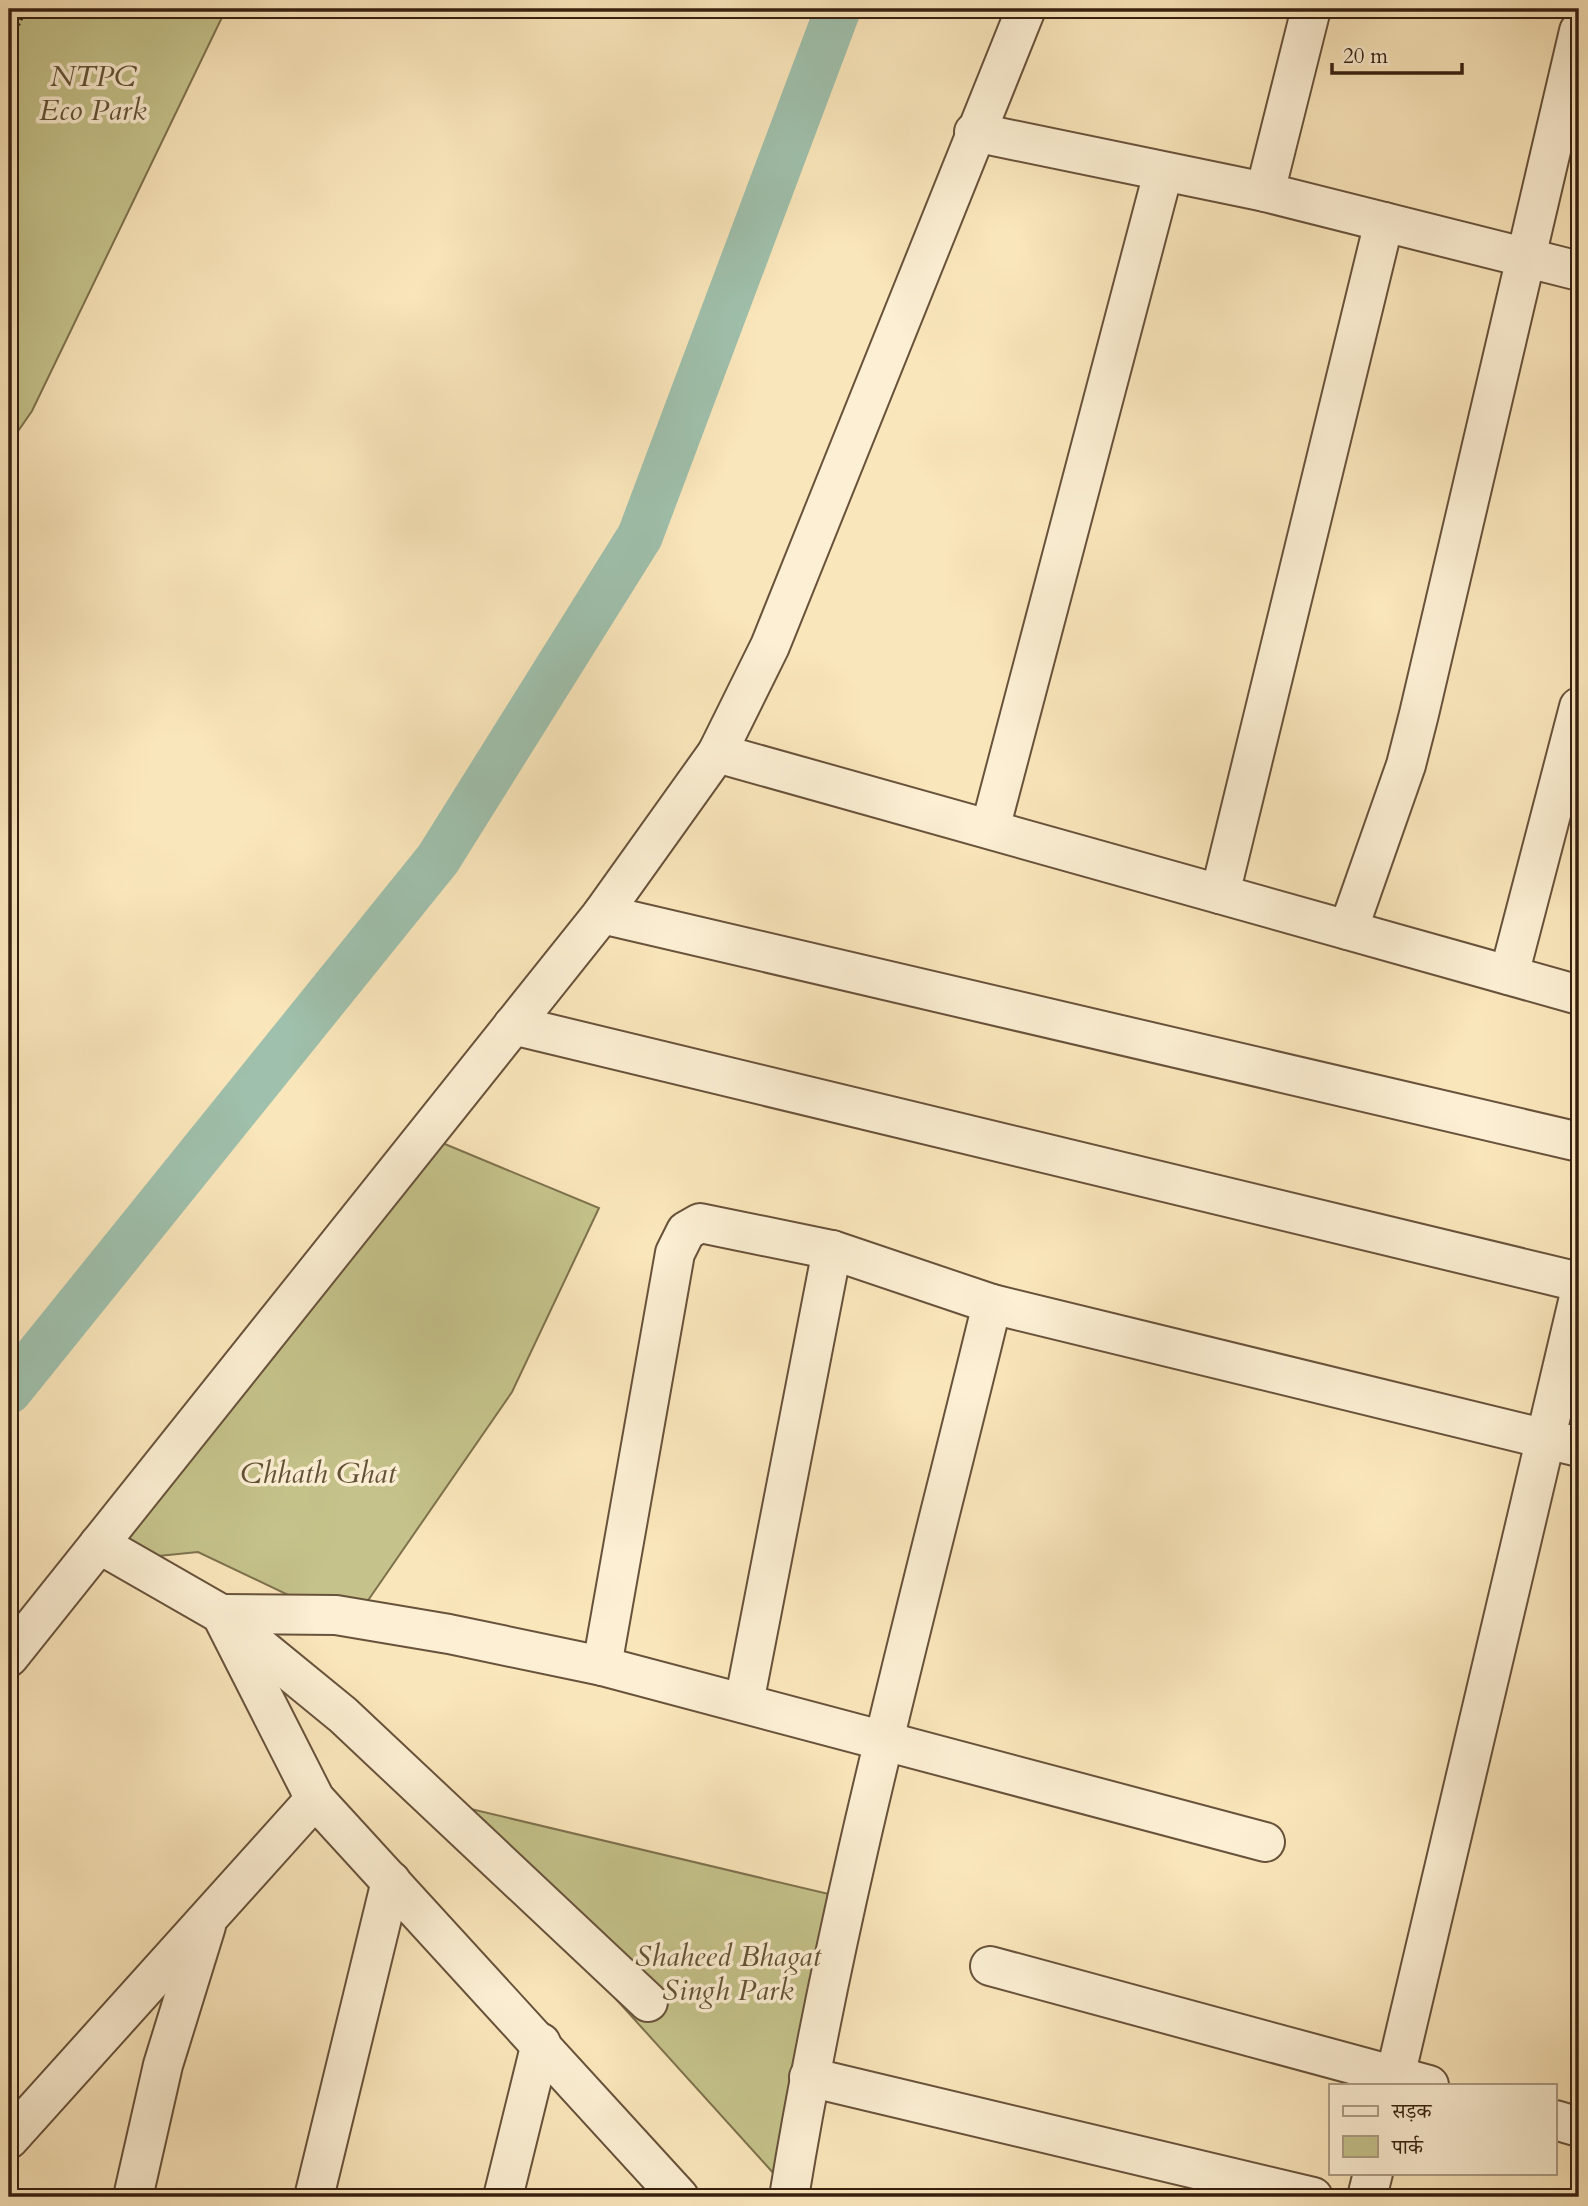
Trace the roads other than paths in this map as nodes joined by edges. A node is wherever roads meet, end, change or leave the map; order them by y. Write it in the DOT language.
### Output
graph roads {
  1 [pos="1026,9"];
  2 [pos="1311,9"];
  3 [pos="1579,31"];
  4 [pos="974,132"];
  5 [pos="1163,173"];
  6 [pos="1265,192"];
  7 [pos="1384,222"];
  8 [pos="1525,257"];
  9 [pos="1579,271"];
  10 [pos="1579,707"];
  11 [pos="717,753"];
  12 [pos="990,830"];
  13 [pos="1220,894"];
  14 [pos="602,914"];
  15 [pos="1348,930"];
  16 [pos="1509,975"];
  17 [pos="1579,995"];
  18 [pos="513,1025"];
  19 [pos="1579,1142"];
  20 [pos="832,1250"];
  21 [pos="1579,1283"];
  22 [pos="1579,1297"];
  23 [pos="992,1304"];
  24 [pos="1562,1443"];
  25 [pos="99,1544"];
  26 [pos="221,1614"];
  27 [pos="9,1657"];
  28 [pos="602,1666"];
  29 [pos="744,1703"];
  30 [pos="886,1741"];
  31 [pos="314,1798"];
  32 [pos="1265,1842"];
  33 [pos="391,1881"];
  34 [pos="209,1916"];
  35 [pos="990,1966"];
  36 [pos="648,2002"];
  37 [pos="541,2043"];
  38 [pos="809,2077"];
  39 [pos="1406,2082"];
  40 [pos="1556,2120"];
  41 [pos="1579,2127"];
  42 [pos="9,2139"];
  43 [pos="1373,2174"];
  44 [pos="133,2197"];
  45 [pos="314,2197"];
  46 [pos="503,2197"];
  47 [pos="679,2197"];
  48 [pos="789,2197"];
  49 [pos="1313,2197"];
  50 [pos="1367,2197"];
  1 -- 4 [label="street"];
  2 -- 6 [label="street"];
  3 -- 8 [label="street"];
  4 -- 5 [label="street"];
  4 -- 11 [label="street"];
  5 -- 6 [label="street"];
  5 -- 12 [label="street"];
  6 -- 7 [label="street"];
  7 -- 8 [label="street"];
  7 -- 13 [label="street"];
  8 -- 9 [label="street"];
  8 -- 15 [label="street"];
  10 -- 16 [label="street"];
  11 -- 12 [label="street"];
  11 -- 14 [label="street"];
  12 -- 13 [label="street"];
  13 -- 15 [label="street"];
  14 -- 18 [label="street"];
  14 -- 19 [label="street"];
  15 -- 16 [label="street"];
  16 -- 17 [label="street"];
  18 -- 21 [label="street"];
  18 -- 25 [label="street"];
  20 -- 23 [label="street"];
  20 -- 28 [label="street"];
  20 -- 29 [label="street"];
  22 -- 24 [label="street"];
  23 -- 24 [label="street"];
  23 -- 30 [label="street"];
  24 -- 39 [label="street"];
  25 -- 26 [label="street"];
  25 -- 27 [label="street"];
  26 -- 28 [label="street"];
  26 -- 31 [label="street"];
  26 -- 36 [label="street"];
  28 -- 29 [label="street"];
  29 -- 30 [label="street"];
  30 -- 32 [label="street"];
  30 -- 38 [label="street"];
  31 -- 33 [label="street"];
  31 -- 34 [label="street"];
  33 -- 37 [label="street"];
  33 -- 45 [label="street"];
  34 -- 42 [label="street"];
  34 -- 44 [label="street"];
  35 -- 39 [label="street"];
  37 -- 46 [label="street"];
  37 -- 47 [label="street"];
  38 -- 48 [label="street"];
  38 -- 49 [label="street"];
  40 -- 41 [label="street"];
  43 -- 50 [label="street"];
}
